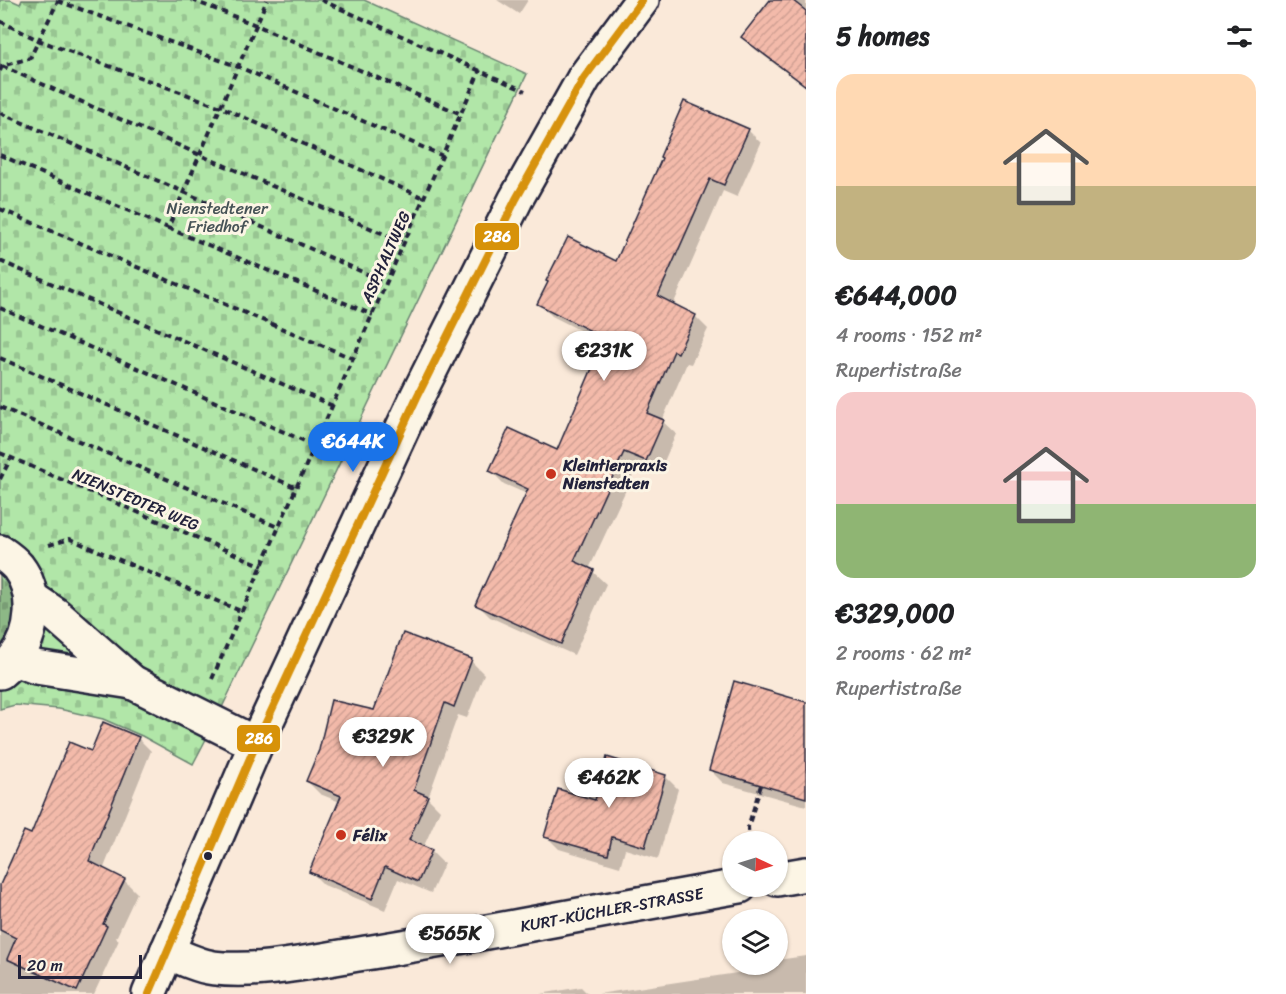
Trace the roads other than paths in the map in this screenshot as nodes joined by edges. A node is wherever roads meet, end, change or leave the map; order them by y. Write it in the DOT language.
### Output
graph roads {
  1 [pos="642,0"];
  2 [pos="4,554"];
  3 [pos="31,598"];
  4 [pos="7,666"];
  5 [pos="132,681"];
  6 [pos="256,744"];
  7 [pos="806,874"];
  8 [pos="788,877"];
  9 [pos="722,889"];
  10 [pos="167,951"];
  11 [pos="149,994"];
  1 -- 6 [label="street"];
  2 -- 3 [label="street"];
  3 -- 4 [label="street"];
  3 -- 5 [label="street"];
  4 -- 5 [label="street"];
  5 -- 6 [label="street"];
  6 -- 10 [label="street"];
  7 -- 8 [label="street"];
  9 -- 10 [label="street, KURT-KÜCHLER-STRASSE"];
  10 -- 11 [label="street"];
}
